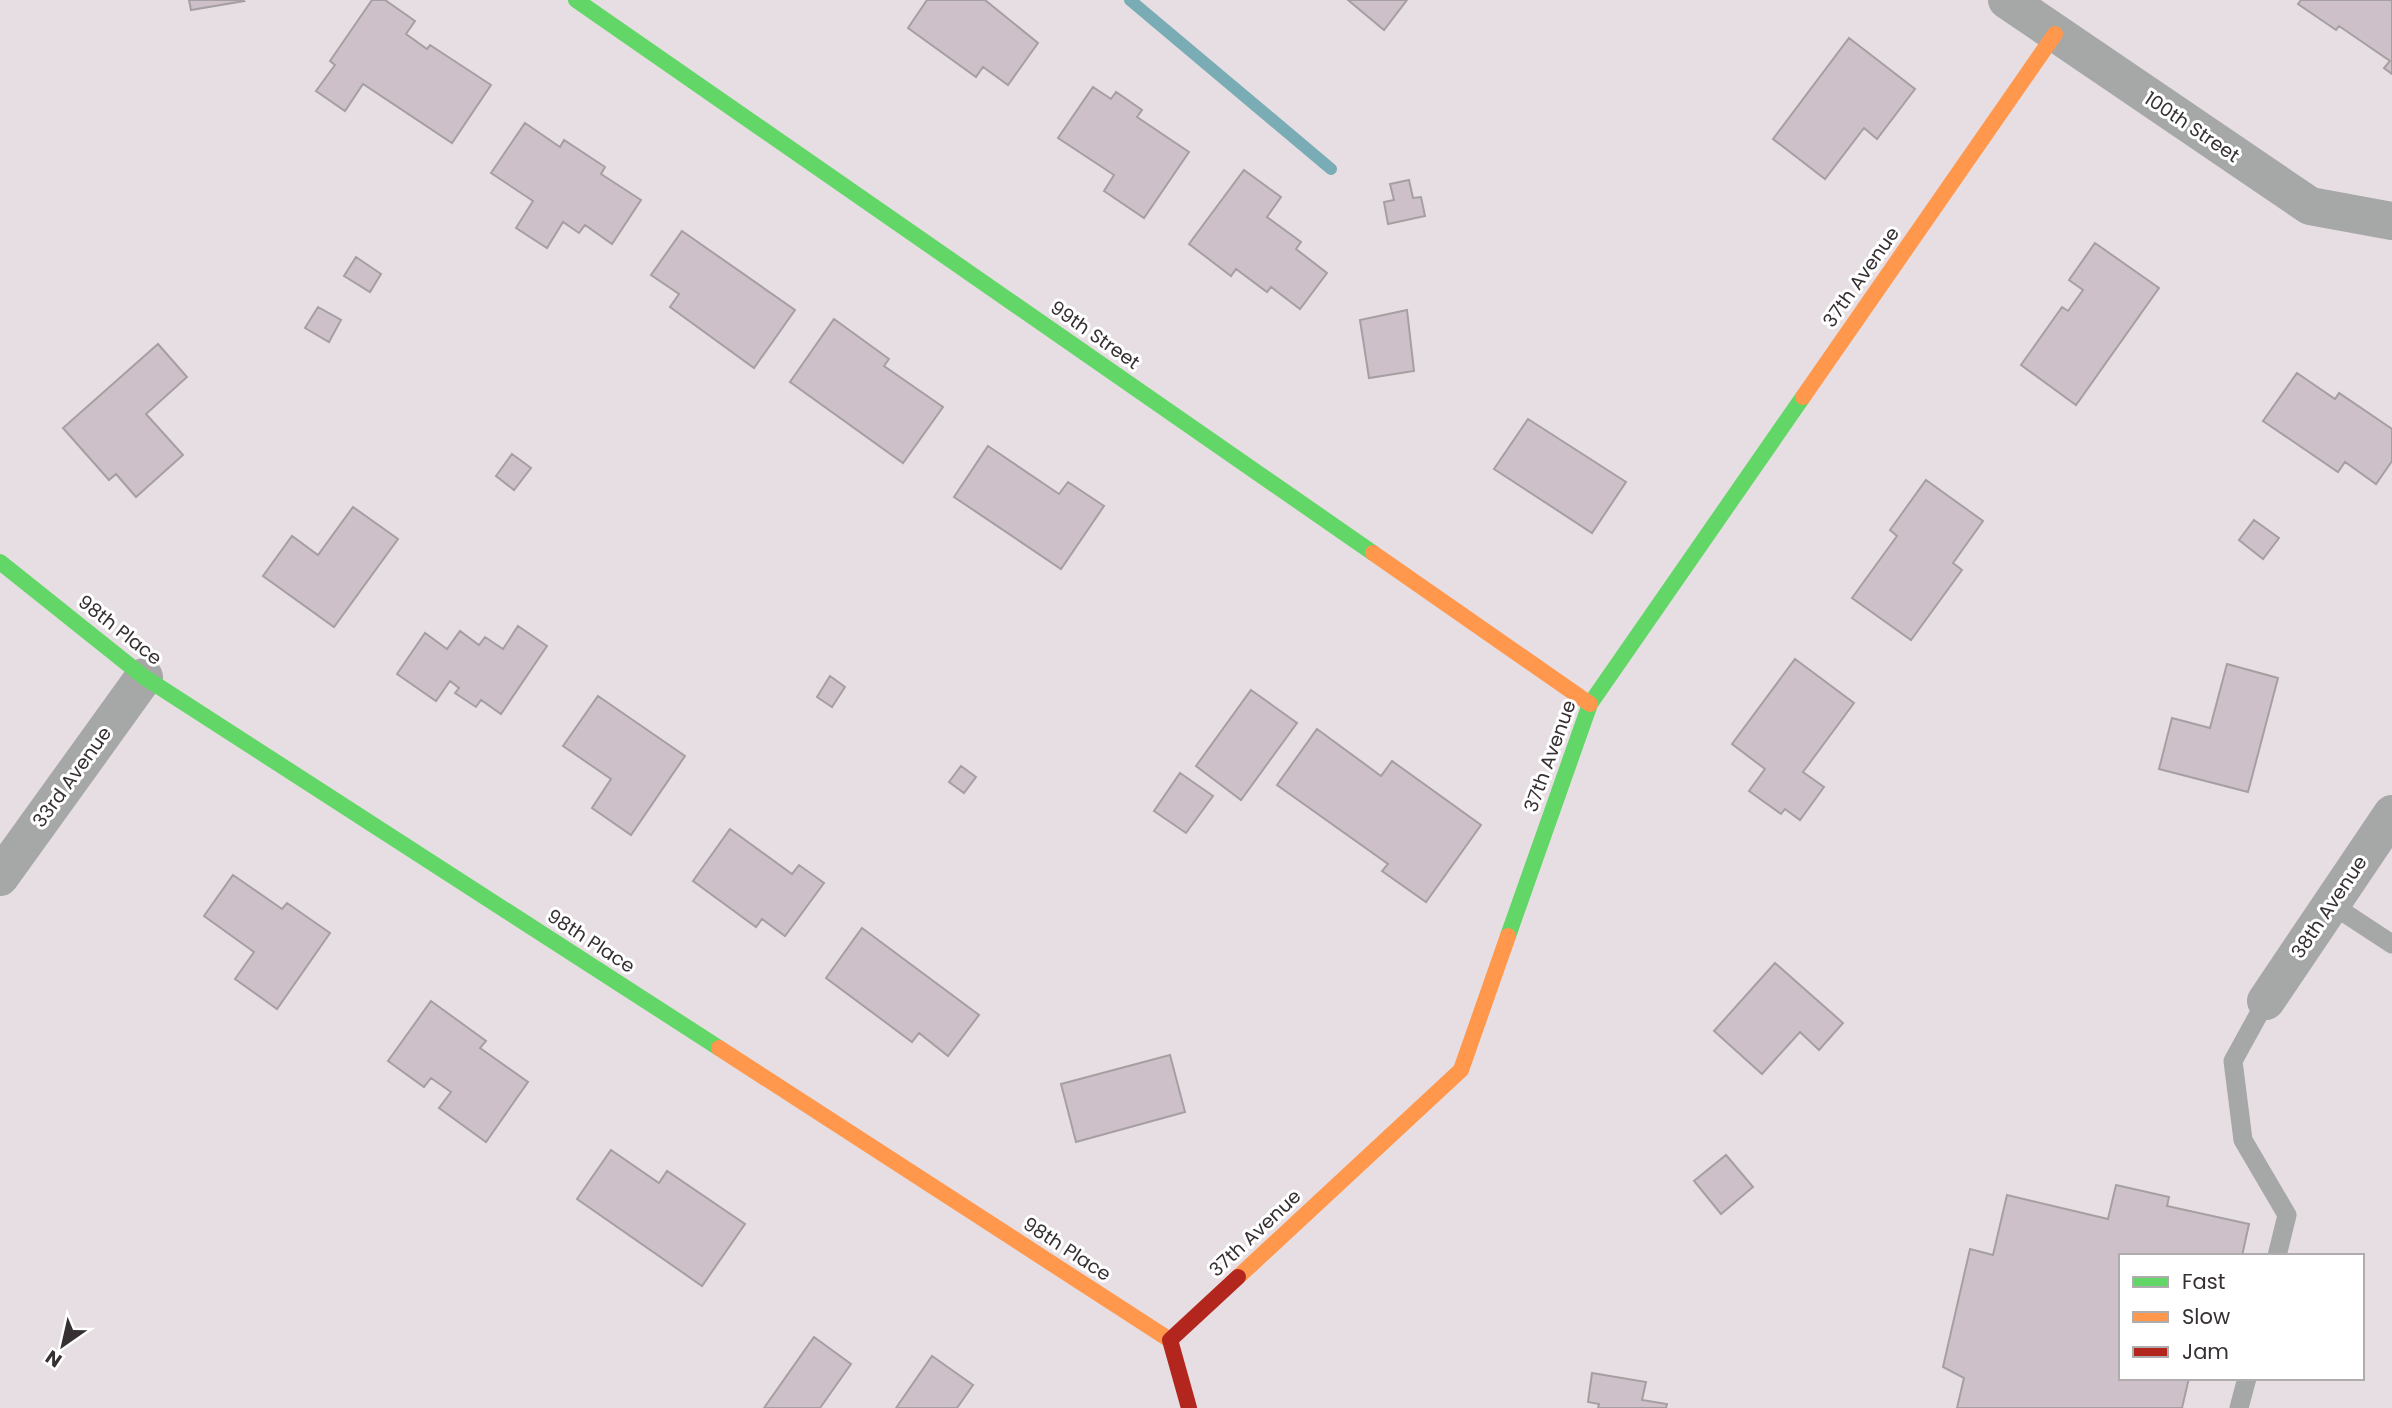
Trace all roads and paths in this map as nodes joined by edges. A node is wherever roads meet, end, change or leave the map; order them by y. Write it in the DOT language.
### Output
graph roads {
  1 [pos="576,0"];
  2 [pos="2007,0"];
  3 [pos="2055,34"];
  4 [pos="2392,221"];
  5 [pos="0,562"];
  6 [pos="144,677"];
  7 [pos="1590,704"];
  8 [pos="2392,814"];
  9 [pos="0,877"];
  10 [pos="2332,904"];
  11 [pos="2392,944"];
  12 [pos="2266,1001"];
  13 [pos="2277,1254"];
  14 [pos="1170,1340"];
  15 [pos="2246,1380"];
  16 [pos="1189,1408"];
  17 [pos="2239,1408"];
  1 -- 7 [label="street, 99th Street"];
  2 -- 3 [label="street, 100th Street"];
  3 -- 4 [label="street, 100th Street"];
  3 -- 7 [label="street, 37th Avenue"];
  5 -- 6 [label="street, 98th Place"];
  6 -- 9 [label="street, 33rd Avenue"];
  6 -- 14 [label="street, 98th Place"];
  7 -- 14 [label="street, 37th Avenue"];
  8 -- 10 [label="street, 38th Avenue"];
  10 -- 11 [label="lane"];
  10 -- 12 [label="street, 38th Avenue"];
  12 -- 13 [label="lane"];
  14 -- 16 [label="street"];
  15 -- 17 [label="lane"];
}
